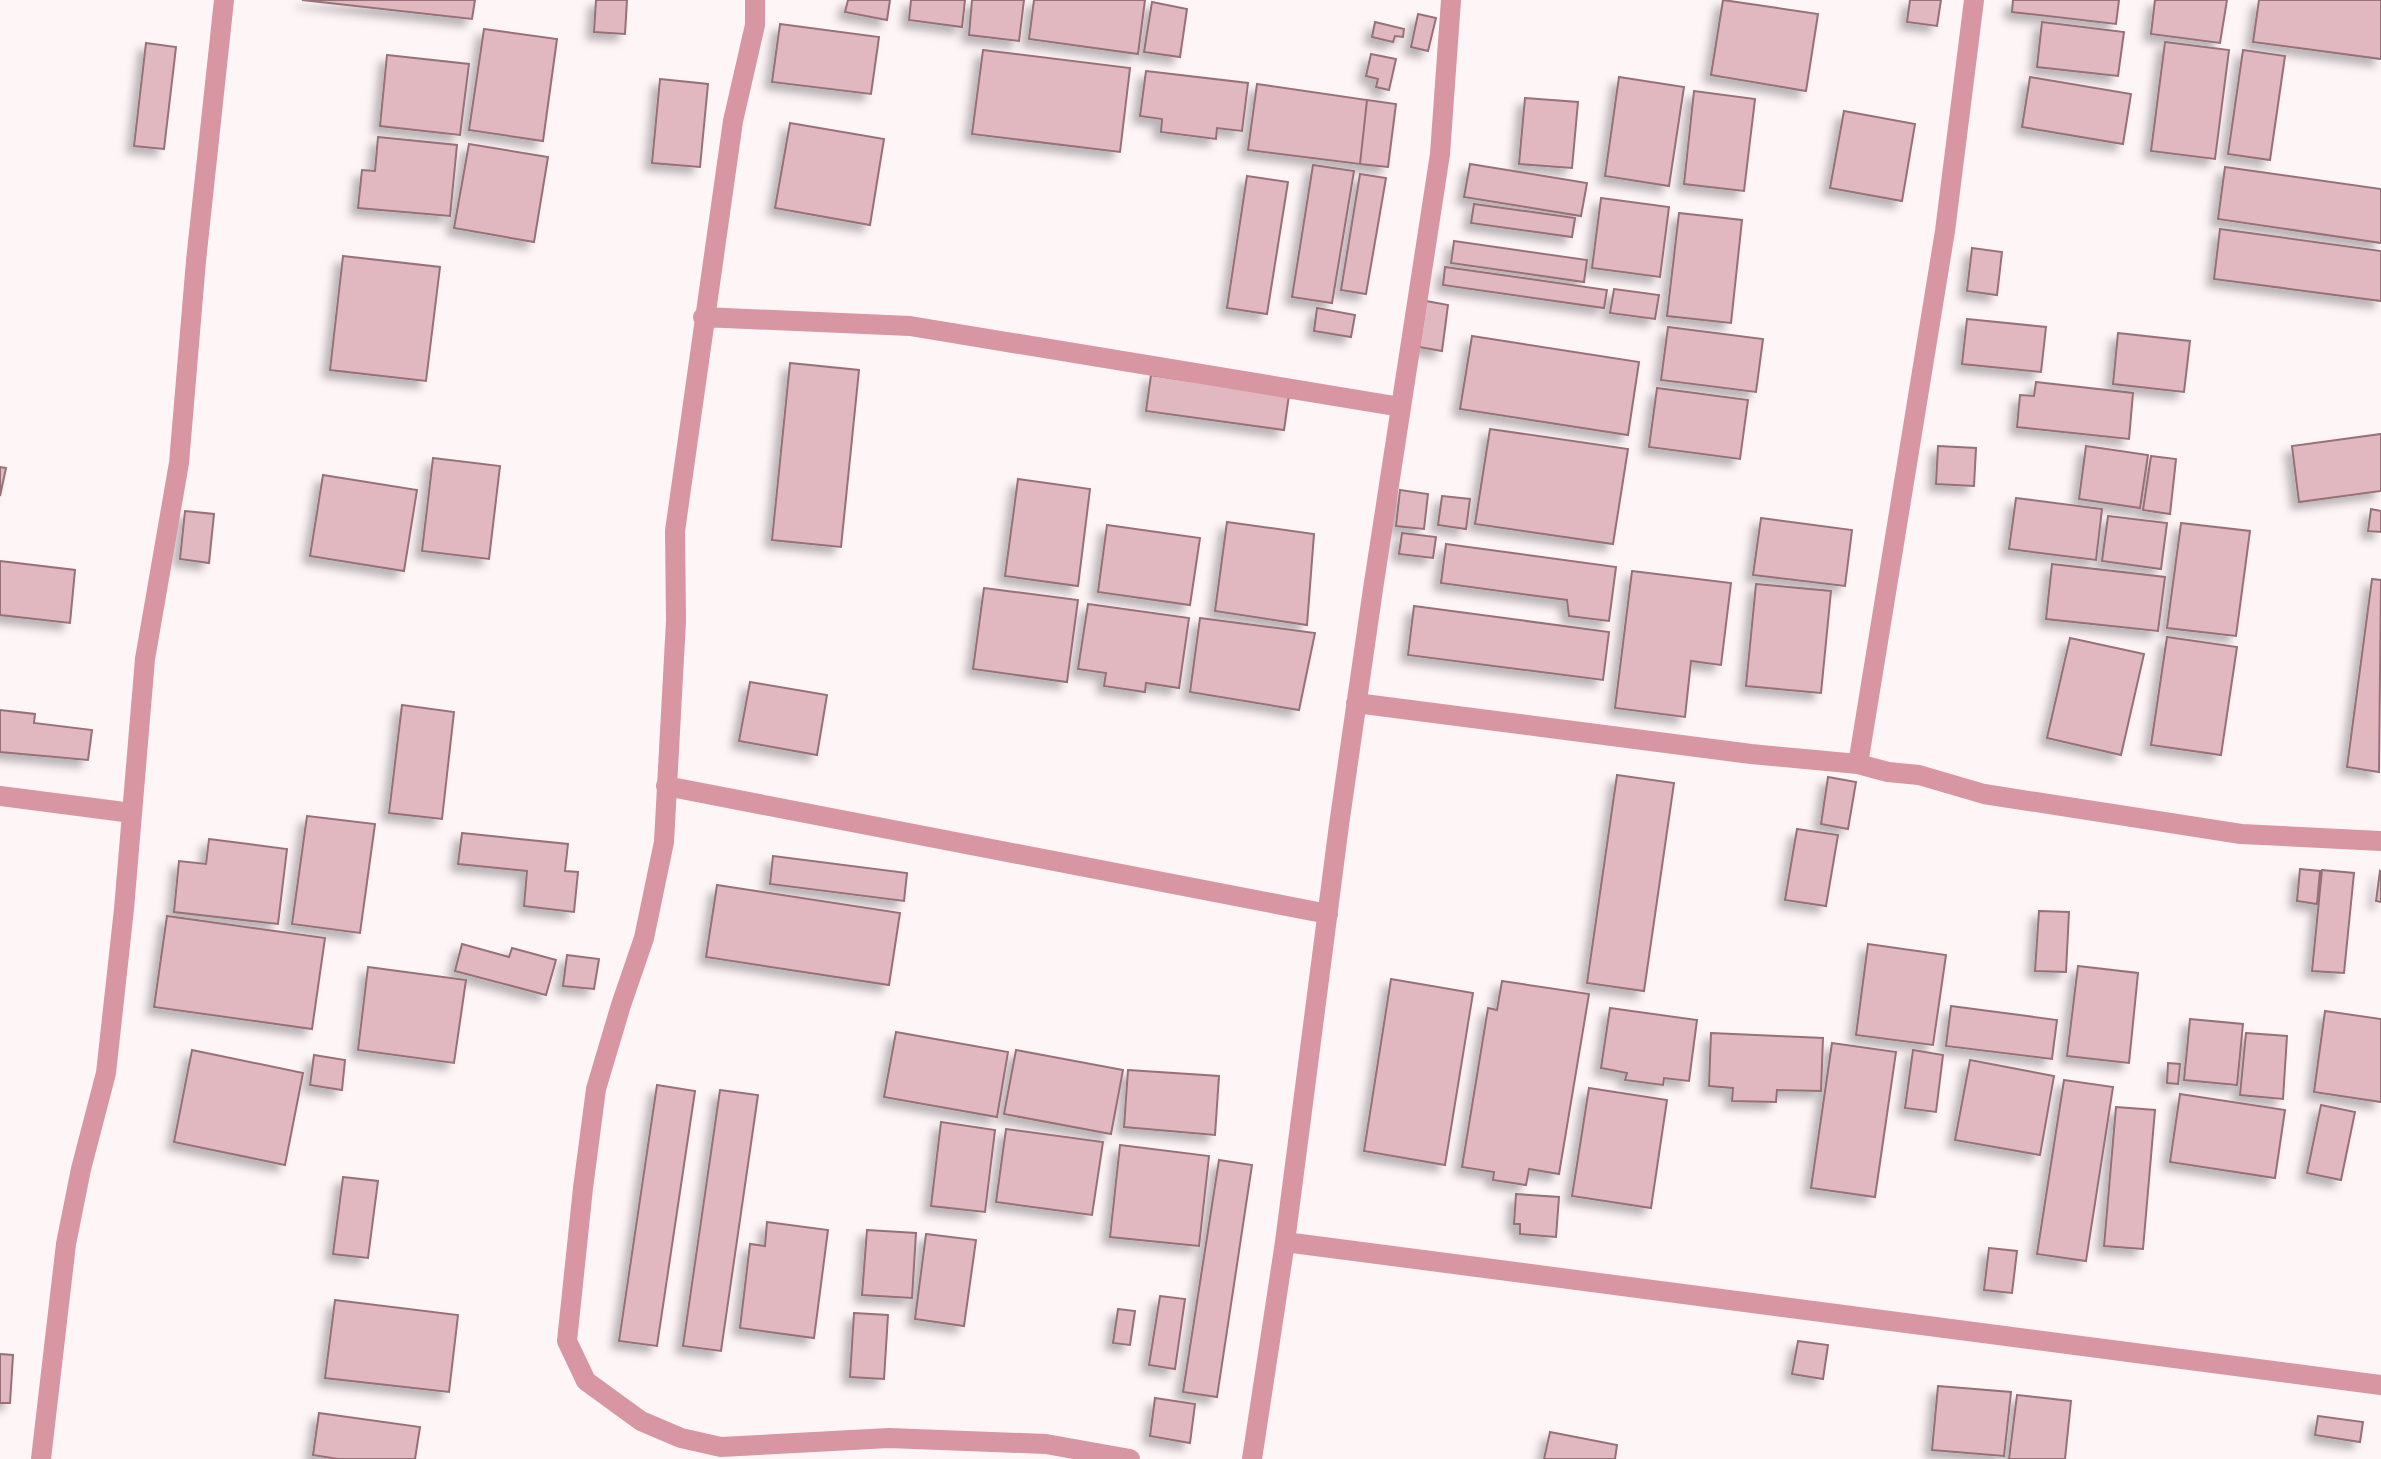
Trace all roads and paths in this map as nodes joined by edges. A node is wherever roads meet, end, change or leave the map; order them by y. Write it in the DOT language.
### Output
graph roads {
  1 [pos="224,0"];
  2 [pos="755,0"];
  3 [pos="1451,0"];
  4 [pos="1974,0"];
  5 [pos="703,317"];
  6 [pos="1401,407"];
  7 [pos="1356,703"];
  8 [pos="1858,764"];
  9 [pos="666,786"];
  10 [pos="0,796"];
  11 [pos="132,813"];
  12 [pos="2381,841"];
  13 [pos="1328,914"];
  14 [pos="1285,1242"];
  15 [pos="2381,1385"];
  16 [pos="41,1459"];
  17 [pos="1130,1459"];
  18 [pos="1252,1459"];
  1 -- 11 [label="street"];
  2 -- 5 [label="street"];
  3 -- 6 [label="street"];
  4 -- 8 [label="street"];
  5 -- 6 [label="street"];
  5 -- 9 [label="street"];
  6 -- 7 [label="street"];
  7 -- 8 [label="street"];
  7 -- 13 [label="street"];
  8 -- 12 [label="street"];
  9 -- 13 [label="street"];
  9 -- 17 [label="street"];
  10 -- 11 [label="street"];
  11 -- 16 [label="street"];
  13 -- 14 [label="street"];
  14 -- 15 [label="street"];
  14 -- 18 [label="street"];
}
